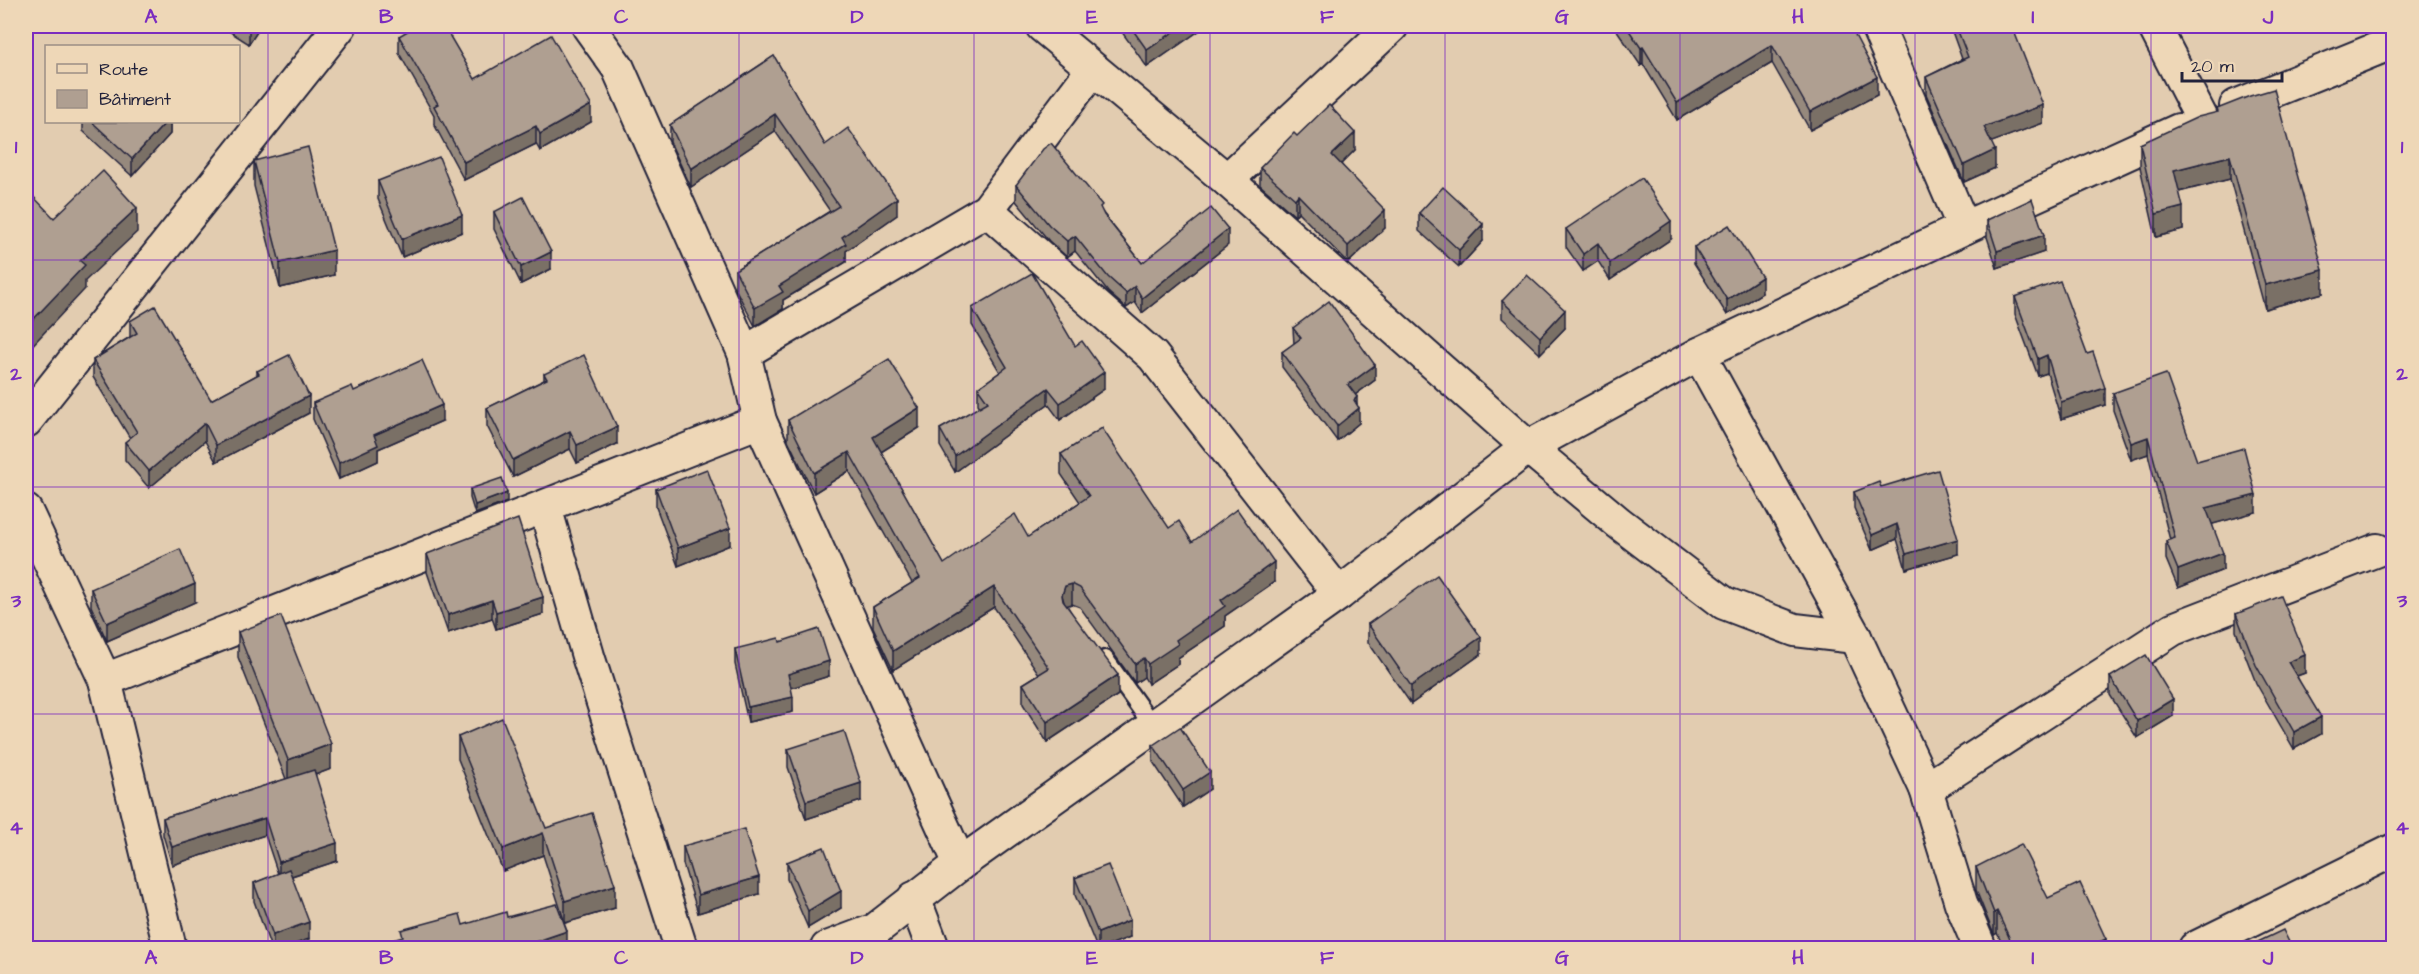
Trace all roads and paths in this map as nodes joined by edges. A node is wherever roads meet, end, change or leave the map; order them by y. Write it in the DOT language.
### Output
graph roads {
  1 [pos="340,26"];
  2 [pos="588,26"];
  3 [pos="1042,26"];
  4 [pos="1392,26"];
  5 [pos="1877,26"];
  6 [pos="2154,26"];
  7 [pos="2394,42"];
  8 [pos="1093,69"];
  9 [pos="2202,119"];
  10 [pos="1227,180"];
  11 [pos="987,210"];
  12 [pos="1964,228"];
  13 [pos="744,353"];
  14 [pos="1699,354"];
  15 [pos="26,421"];
  16 [pos="760,421"];
  17 [pos="1528,447"];
  18 [pos="545,507"];
  19 [pos="26,511"];
  20 [pos="2377,550"];
  21 [pos="1339,594"];
  22 [pos="1855,637"];
  23 [pos="1093,642"];
  24 [pos="105,680"];
  25 [pos="1153,726"];
  26 [pos="1926,789"];
  27 [pos="2394,850"];
  28 [pos="960,864"];
  29 [pos="914,898"];
  30 [pos="170,948"];
  31 [pos="681,948"];
  32 [pos="827,948"];
  33 [pos="933,948"];
  34 [pos="1980,948"];
  35 [pos="2195,948"];
  1 -- 15 [label="street"];
  2 -- 13 [label="street"];
  3 -- 8 [label="street"];
  4 -- 10 [label="street"];
  5 -- 12 [label="street"];
  6 -- 9 [label="street"];
  7 -- 9 [label="street"];
  8 -- 10 [label="street"];
  8 -- 11 [label="street"];
  9 -- 12 [label="street"];
  10 -- 17 [label="street"];
  11 -- 13 [label="street"];
  11 -- 21 [label="street"];
  12 -- 14 [label="street"];
  13 -- 16 [label="street"];
  14 -- 17 [label="street"];
  14 -- 22 [label="street"];
  16 -- 18 [label="street"];
  16 -- 28 [label="street"];
  17 -- 21 [label="street"];
  17 -- 22 [label="street"];
  18 -- 24 [label="street"];
  18 -- 31 [label="street"];
  19 -- 24 [label="street"];
  20 -- 26 [label="street"];
  21 -- 25 [label="street"];
  22 -- 26 [label="street"];
  23 -- 25 [label="lane"];
  24 -- 30 [label="street"];
  25 -- 28 [label="street"];
  26 -- 34 [label="street"];
  27 -- 35 [label="street"];
  28 -- 29 [label="street"];
  29 -- 32 [label="street"];
  29 -- 33 [label="street"];
}
